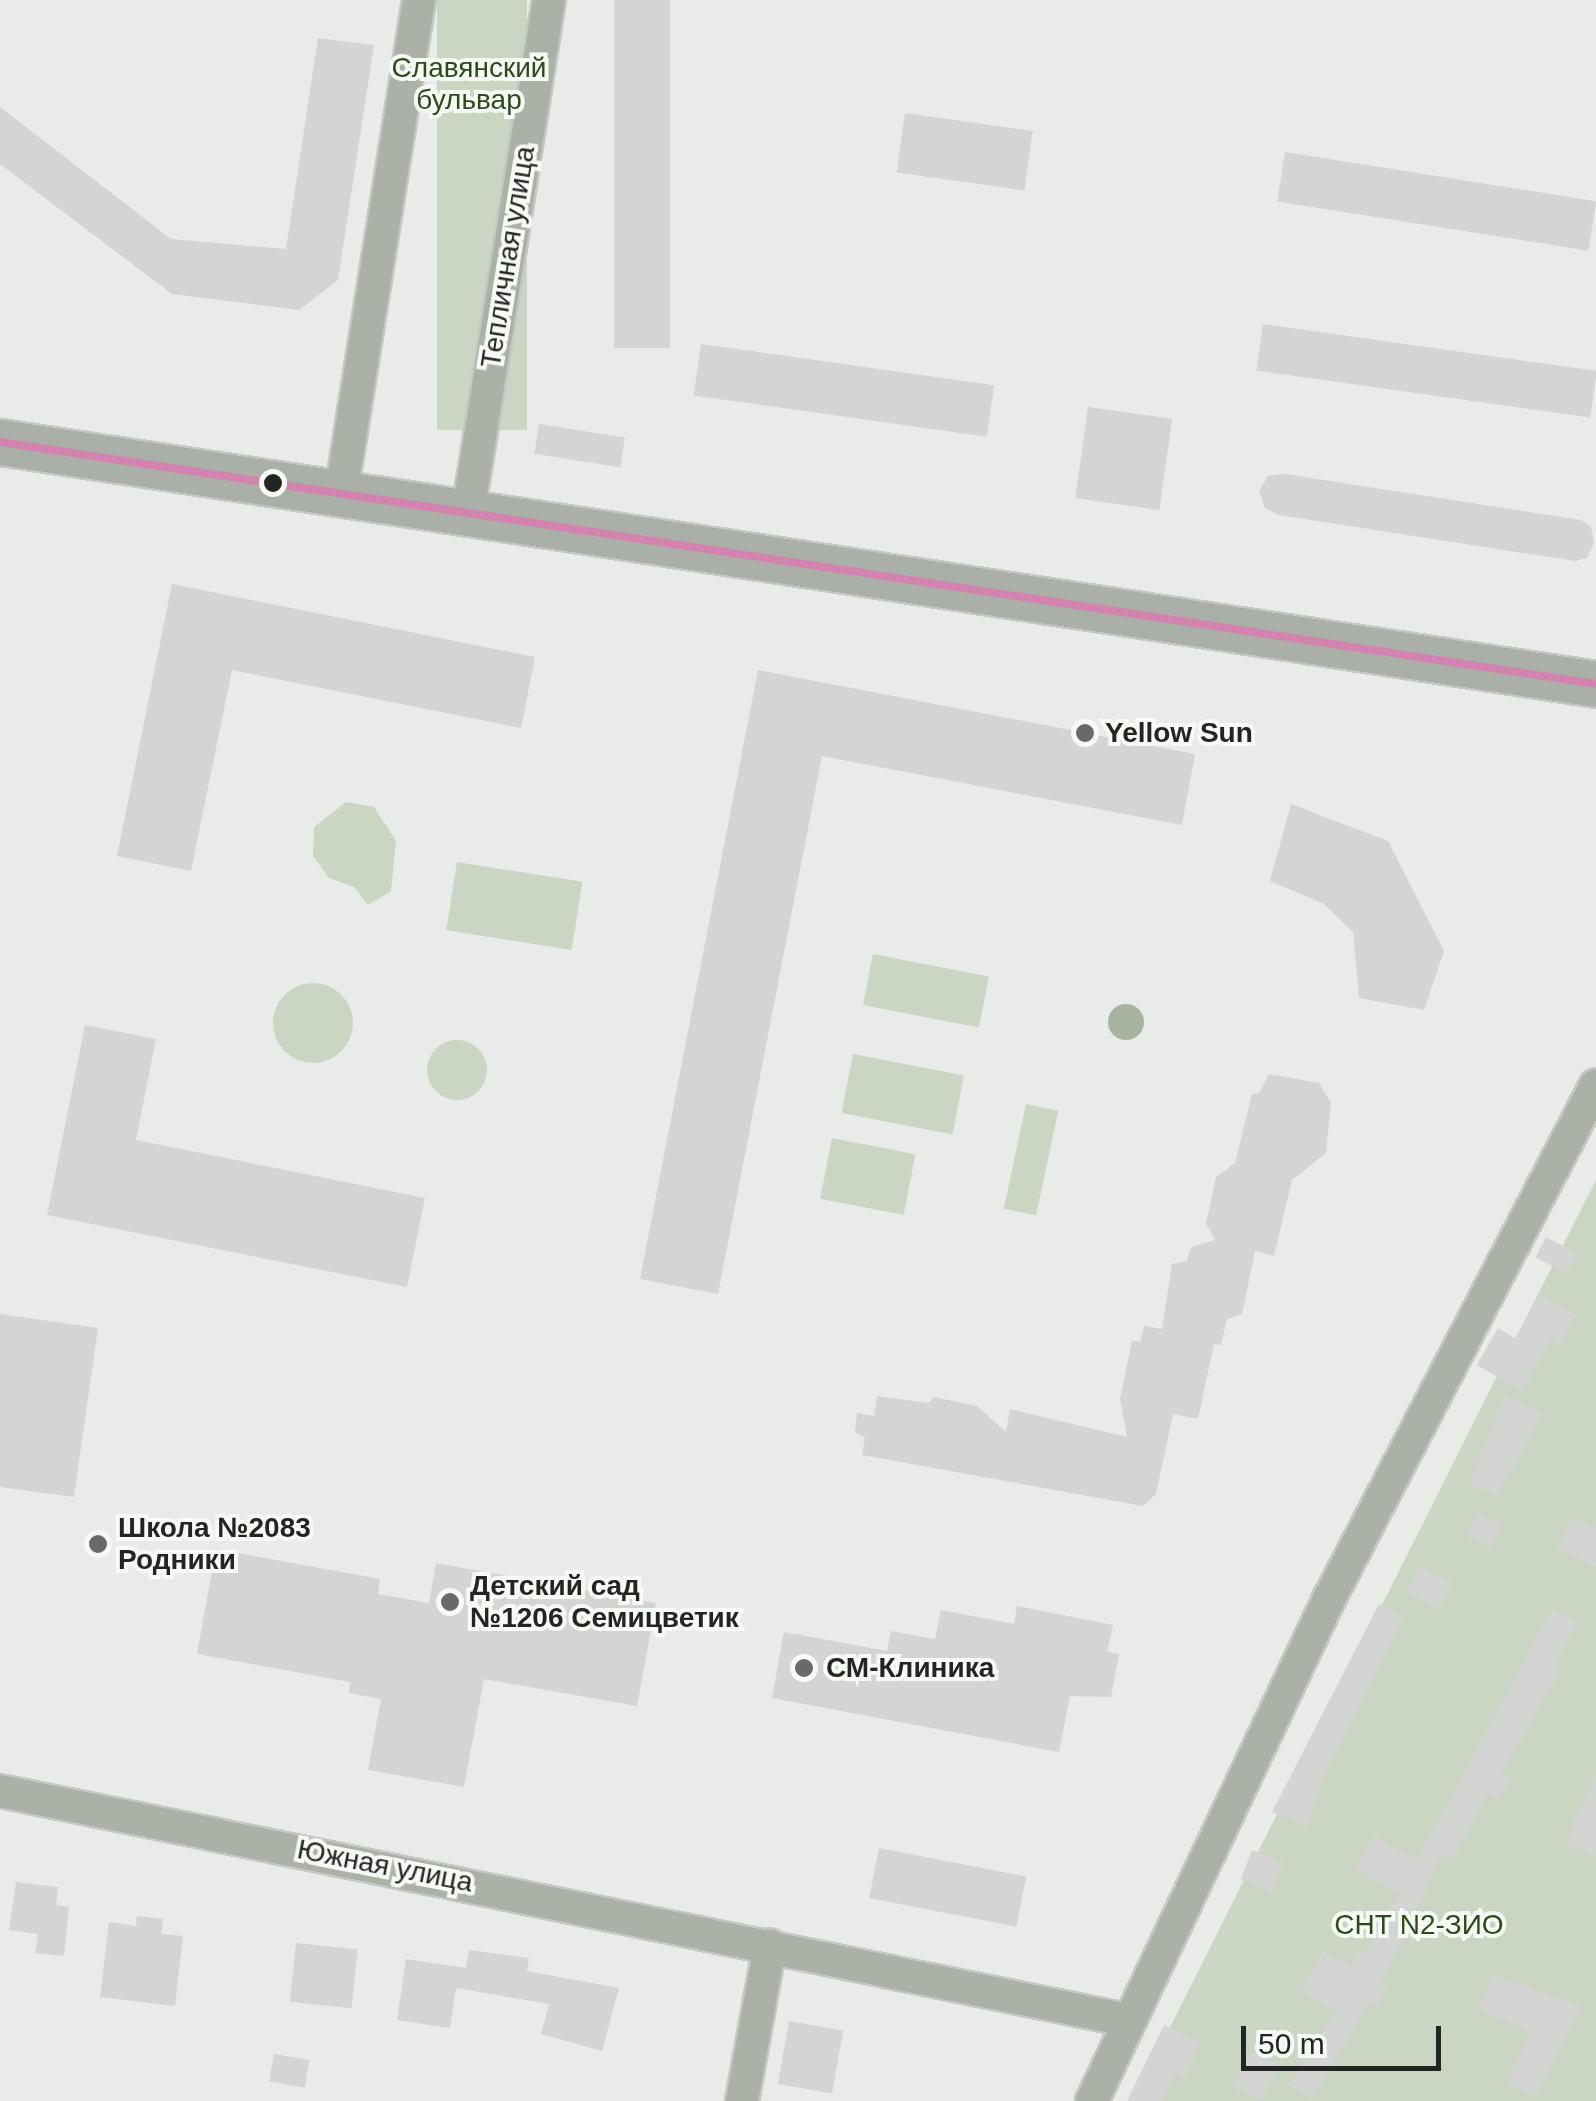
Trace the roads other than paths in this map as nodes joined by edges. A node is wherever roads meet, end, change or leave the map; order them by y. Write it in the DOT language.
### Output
graph roads {
  1 [pos="419,0"];
  2 [pos="549,0"];
  3 [pos="0,442"];
  4 [pos="342,494"];
  5 [pos="468,513"];
  6 [pos="1596,684"];
  7 [pos="1596,1084"];
  8 [pos="0,1790"];
  9 [pos="770,1944"];
  10 [pos="1127,2020"];
  11 [pos="742,2101"];
  12 [pos="1092,2101"];
  1 -- 4 [label="street"];
  2 -- 5 [label="street, Тепличная улица"];
  3 -- 4 [label="main road"];
  4 -- 5 [label="main road"];
  5 -- 6 [label="main road"];
  7 -- 10 [label="street"];
  8 -- 9 [label="street, Южная улица"];
  9 -- 10 [label="street, Южная улица"];
  9 -- 11 [label="street"];
  10 -- 12 [label="street"];
}
